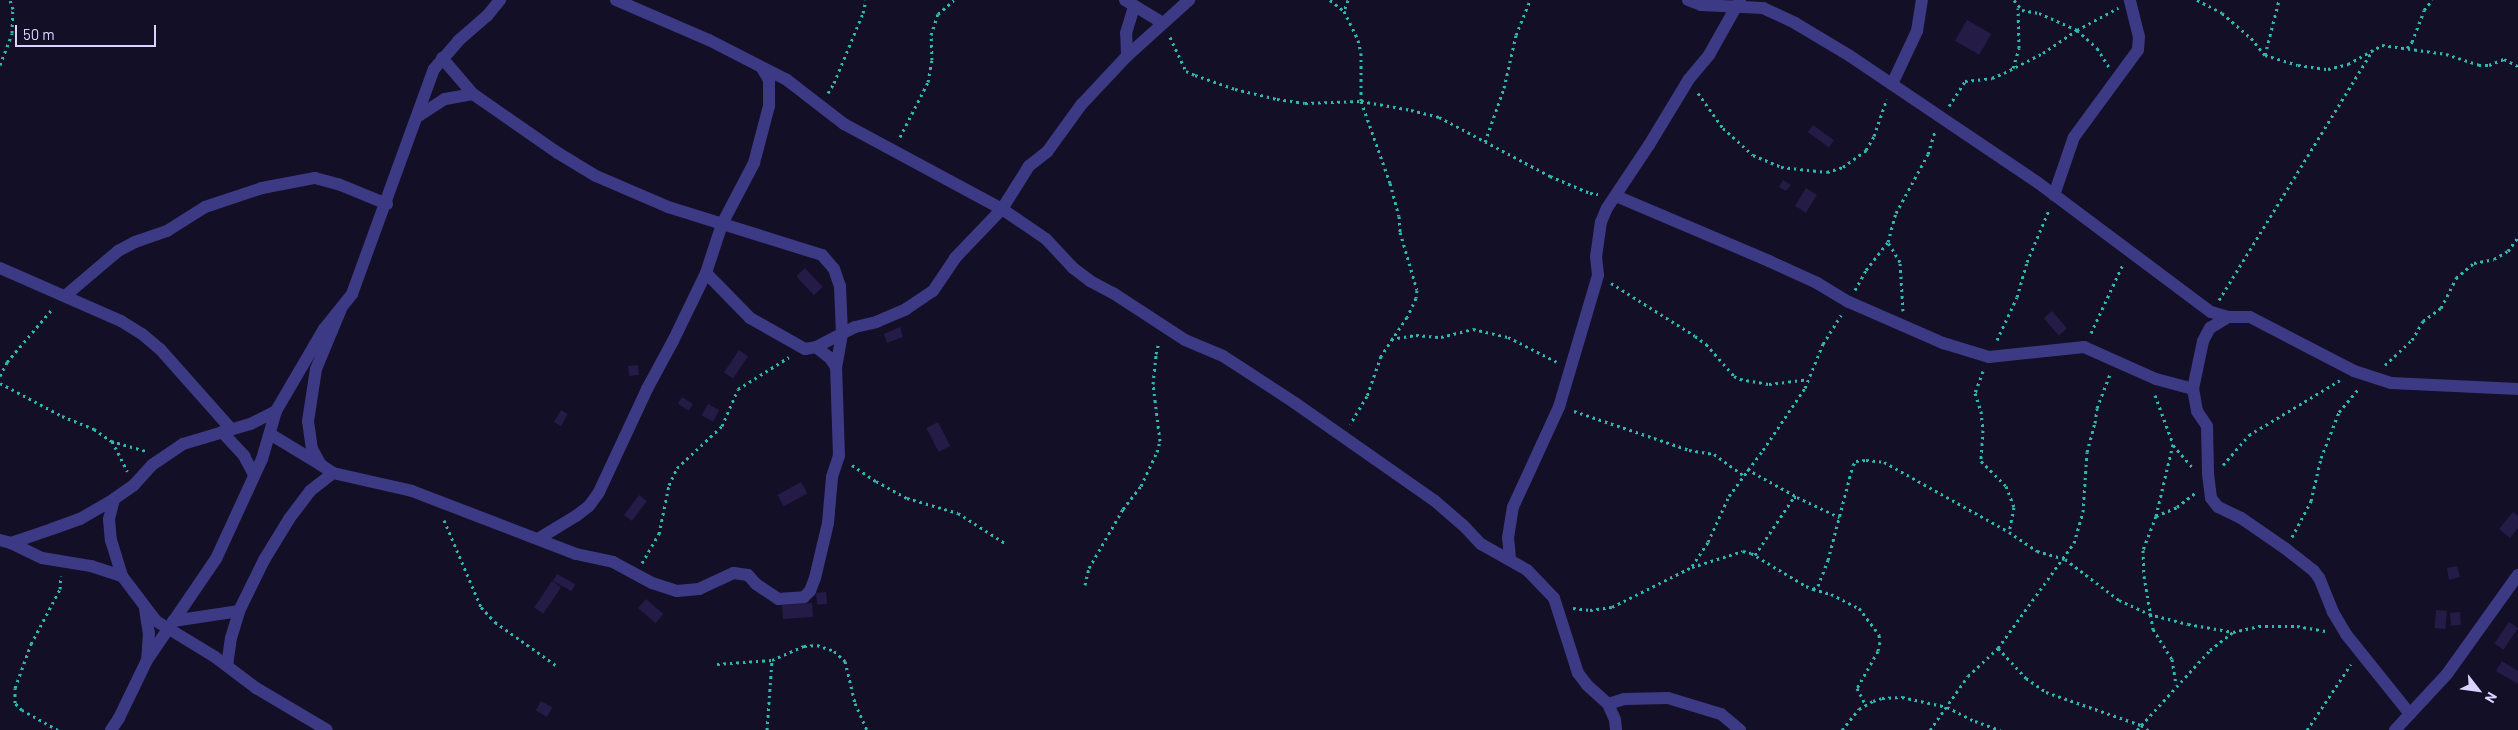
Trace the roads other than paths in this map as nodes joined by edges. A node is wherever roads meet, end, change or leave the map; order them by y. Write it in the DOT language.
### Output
graph roads {
  1 [pos="500,0"];
  2 [pos="616,0"];
  3 [pos="1190,0"];
  4 [pos="1688,0"];
  5 [pos="1922,0"];
  6 [pos="2130,1"];
  7 [pos="1129,3"];
  8 [pos="1739,3"];
  9 [pos="1163,23"];
  10 [pos="1127,56"];
  11 [pos="442,58"];
  12 [pos="762,68"];
  13 [pos="1892,84"];
  14 [pos="473,94"];
  15 [pos="416,117"];
  16 [pos="2054,195"];
  17 [pos="1616,196"];
  18 [pos="387,204"];
  19 [pos="1002,209"];
  20 [pos="722,224"];
  21 [pos="0,268"];
  22 [pos="706,273"];
  23 [pos="63,296"];
  24 [pos="341,309"];
  25 [pos="2228,317"];
  26 [pos="842,334"];
  27 [pos="810,348"];
  28 [pos="836,367"];
  29 [pos="2193,389"];
  30 [pos="2518,389"];
  31 [pos="276,411"];
  32 [pos="226,431"];
  33 [pos="270,434"];
  34 [pos="321,465"];
  35 [pos="333,473"];
  36 [pos="254,475"];
  37 [pos="114,499"];
  38 [pos="538,539"];
  39 [pos="5,541"];
  40 [pos="1510,559"];
  41 [pos="2518,575"];
  42 [pos="122,576"];
  43 [pos="145,609"];
  44 [pos="239,611"];
  45 [pos="171,625"];
  46 [pos="147,660"];
  47 [pos="228,666"];
  48 [pos="1608,704"];
  49 [pos="2410,714"];
  50 [pos="111,730"];
  51 [pos="327,730"];
  52 [pos="1616,730"];
  53 [pos="1740,730"];
  54 [pos="2395,730"];
  1 -- 11 [label="street"];
  2 -- 12 [label="street"];
  3 -- 9 [label="street"];
  4 -- 8 [label="street"];
  5 -- 13 [label="street"];
  6 -- 16 [label="street"];
  7 -- 9 [label="street"];
  7 -- 10 [label="street"];
  8 -- 13 [label="street"];
  8 -- 17 [label="street"];
  9 -- 10 [label="street"];
  10 -- 19 [label="street"];
  11 -- 14 [label="street"];
  11 -- 15 [label="street"];
  12 -- 19 [label="street"];
  12 -- 20 [label="street"];
  13 -- 16 [label="street"];
  14 -- 15 [label="street"];
  14 -- 20 [label="street"];
  15 -- 18 [label="street"];
  16 -- 25 [label="street"];
  17 -- 29 [label="street"];
  17 -- 40 [label="street"];
  18 -- 23 [label="street"];
  18 -- 24 [label="street"];
  19 -- 26 [label="street"];
  19 -- 40 [label="street"];
  20 -- 22 [label="street"];
  20 -- 26 [label="street"];
  21 -- 23 [label="street"];
  22 -- 27 [label="street"];
  22 -- 38 [label="street"];
  23 -- 32 [label="street"];
  24 -- 31 [label="street"];
  24 -- 34 [label="street"];
  25 -- 29 [label="street"];
  25 -- 30 [label="street"];
  26 -- 27 [label="street"];
  26 -- 28 [label="street"];
  27 -- 28 [label="street"];
  28 -- 38 [label="street"];
  29 -- 49 [label="street"];
  31 -- 32 [label="street"];
  31 -- 33 [label="street"];
  32 -- 36 [label="street"];
  32 -- 37 [label="street"];
  33 -- 34 [label="street"];
  33 -- 36 [label="street"];
  34 -- 35 [label="street"];
  35 -- 38 [label="street"];
  35 -- 44 [label="street"];
  36 -- 45 [label="street"];
  37 -- 39 [label="street"];
  37 -- 42 [label="street"];
  39 -- 42 [label="street"];
  40 -- 48 [label="street"];
  41 -- 49 [label="street"];
  42 -- 43 [label="street"];
  43 -- 45 [label="street"];
  43 -- 46 [label="street"];
  44 -- 45 [label="street"];
  44 -- 47 [label="street"];
  45 -- 46 [label="street"];
  45 -- 47 [label="street"];
  46 -- 50 [label="street"];
  47 -- 51 [label="street"];
  48 -- 52 [label="street"];
  48 -- 53 [label="street"];
  49 -- 54 [label="street"];
}
